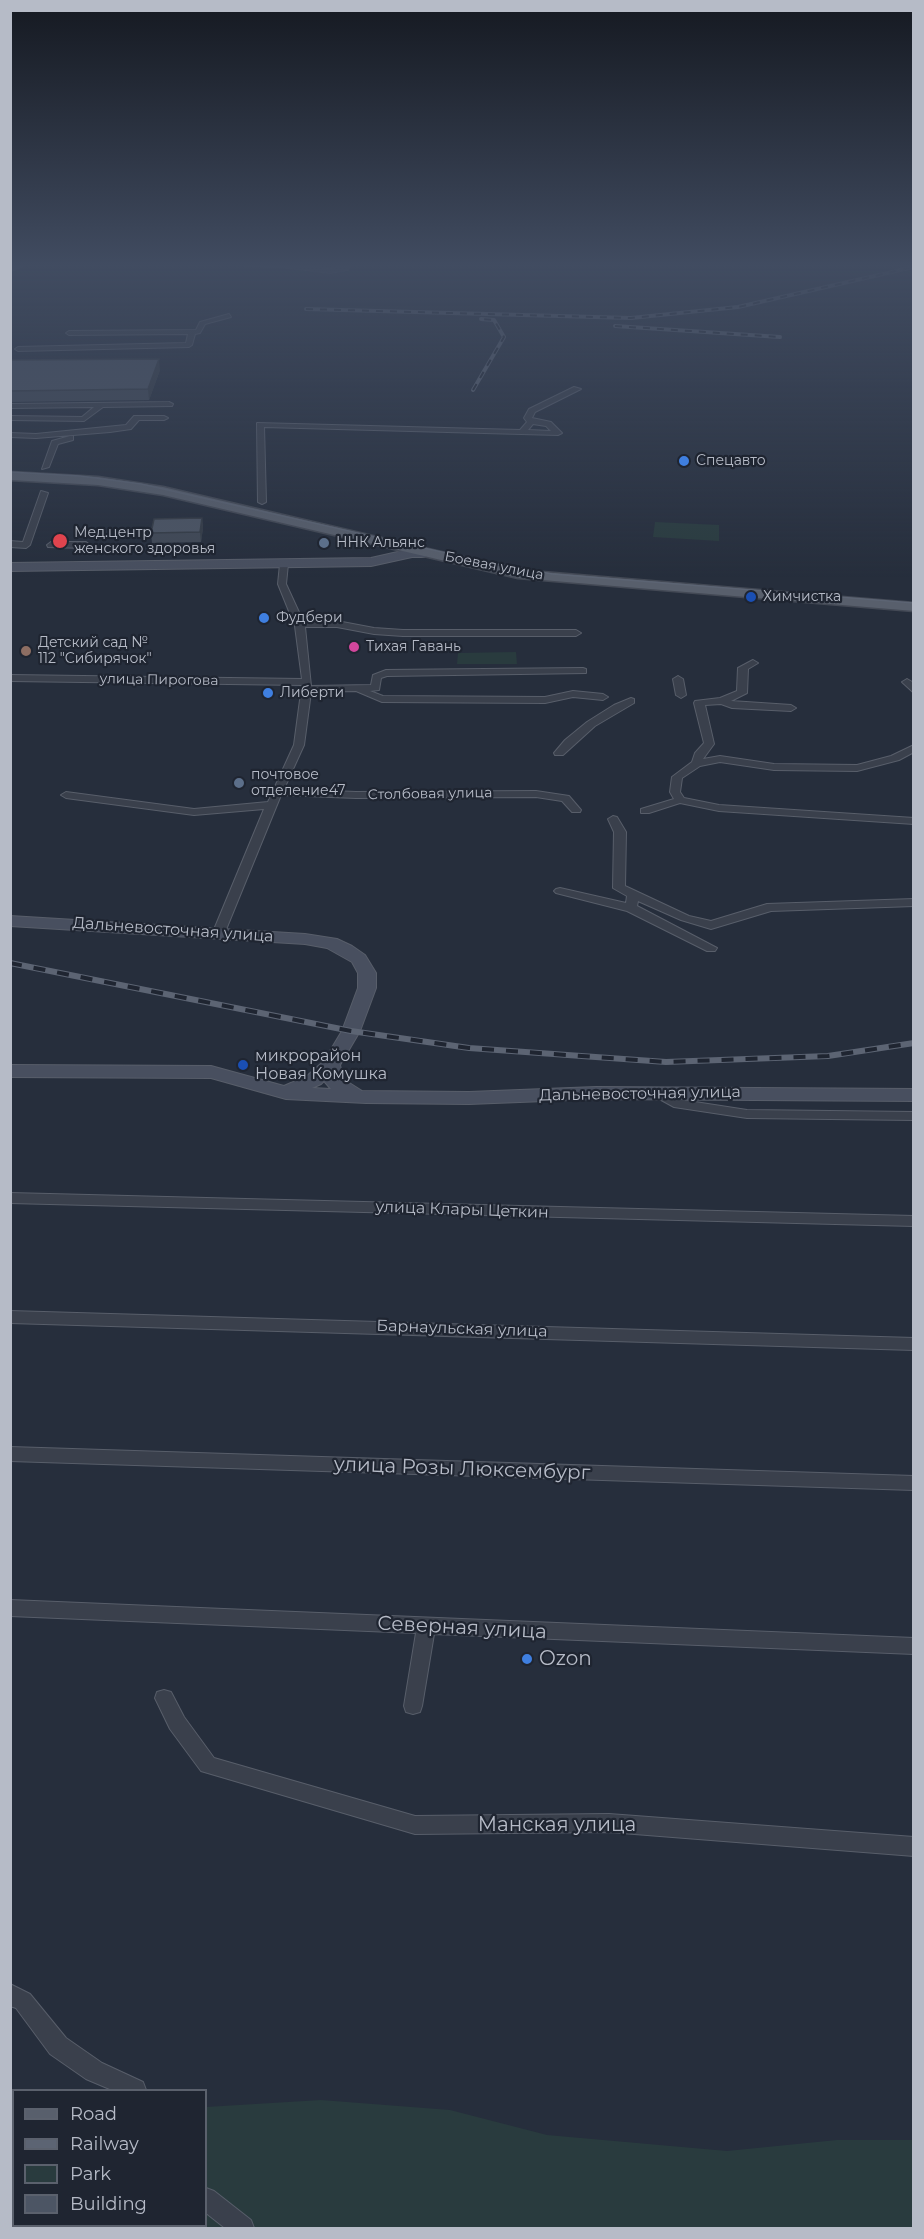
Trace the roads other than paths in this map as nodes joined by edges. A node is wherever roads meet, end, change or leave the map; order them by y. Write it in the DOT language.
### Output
graph roads {
  1 [pos="577,389"];
  2 [pos="169,404"];
  3 [pos="10,406"];
  4 [pos="100,406"];
  5 [pos="10,418"];
  6 [pos="164,418"];
  7 [pos="531,422"];
  8 [pos="468,425"];
  9 [pos="412,430"];
  10 [pos="524,430"];
  11 [pos="453,431"];
  12 [pos="533,433"];
  13 [pos="10,435"];
  14 [pos="102,436"];
  15 [pos="418,439"];
  16 [pos="444,440"];
  17 [pos="10,467"];
  18 [pos="45,467"];
  19 [pos="10,476"];
  20 [pos="44,493"];
  21 [pos="262,502"];
  22 [pos="10,544"];
  23 [pos="51,545"];
  24 [pos="86,545"];
  25 [pos="392,545"];
  26 [pos="425,553"];
  27 [pos="370,562"];
  28 [pos="284,564"];
  29 [pos="10,567"];
  30 [pos="914,595"];
  31 [pos="914,607"];
  32 [pos="299,624"];
  33 [pos="576,633"];
  34 [pos="753,663"];
  35 [pos="583,671"];
  36 [pos="10,678"];
  37 [pos="678,679"];
  38 [pos="307,685"];
  39 [pos="355,688"];
  40 [pos="681,695"];
  41 [pos="603,697"];
  42 [pos="632,701"];
  43 [pos="722,701"];
  44 [pos="791,708"];
  45 [pos="914,748"];
  46 [pos="559,753"];
  47 [pos="697,763"];
  48 [pos="278,792"];
  49 [pos="66,795"];
  50 [pos="680,800"];
  51 [pos="272,806"];
  52 [pos="576,810"];
  53 [pos="645,811"];
  54 [pos="613,819"];
  55 [pos="914,821"];
  56 [pos="560,891"];
  57 [pos="633,894"];
  58 [pos="914,903"];
  59 [pos="630,908"];
  60 [pos="10,921"];
  61 [pos="219,932"];
  62 [pos="711,948"];
  63 [pos="331,1065"];
  64 [pos="10,1071"];
  65 [pos="286,1093"];
  66 [pos="659,1093"];
  67 [pos="914,1095"];
  68 [pos="366,1097"];
  69 [pos="914,1116"];
  70 [pos="10,1198"];
  71 [pos="914,1221"];
  72 [pos="10,1317"];
  73 [pos="914,1344"];
  74 [pos="10,1455"];
  75 [pos="914,1484"];
  76 [pos="10,1608"];
  77 [pos="426,1626"];
  78 [pos="914,1646"];
  79 [pos="164,1698"];
  80 [pos="413,1706"];
  81 [pos="914,1847"];
  82 [pos="10,1994"];
  83 [pos="131,2089"];
  84 [pos="207,2200"];
  85 [pos="243,2229"];
  1 -- 7 [label="street"];
  2 -- 4 [label="street"];
  3 -- 4 [label="street"];
  4 -- 5 [label="street"];
  6 -- 13 [label="street"];
  7 -- 10 [label="street"];
  7 -- 12 [label="street"];
  8 -- 10 [label="street"];
  9 -- 11 [label="street"];
  9 -- 15 [label="street"];
  9 -- 21 [label="street"];
  10 -- 12 [label="street"];
  11 -- 12 [label="street"];
  11 -- 16 [label="street"];
  14 -- 18 [label="street"];
  17 -- 18 [label="main road, Боевая улица"];
  18 -- 21 [label="main road, Боевая улица"];
  19 -- 25 [label="main road, Боевая улица"];
  20 -- 22 [label="street"];
  21 -- 30 [label="main road, Боевая улица"];
  23 -- 24 [label="street"];
  25 -- 26 [label="main road, Боевая улица"];
  25 -- 27 [label="street"];
  26 -- 27 [label="street"];
  26 -- 31 [label="main road, Боевая улица"];
  27 -- 28 [label="street"];
  28 -- 29 [label="street"];
  28 -- 32 [label="street"];
  32 -- 33 [label="street"];
  32 -- 38 [label="street"];
  34 -- 43 [label="street"];
  35 -- 39 [label="street"];
  36 -- 38 [label="street, улица Пирогова"];
  37 -- 40 [label="street"];
  38 -- 39 [label="street, улица Пирогова"];
  38 -- 48 [label="street"];
  39 -- 41 [label="street"];
  42 -- 46 [label="street"];
  43 -- 44 [label="street"];
  43 -- 47 [label="street"];
  45 -- 47 [label="street"];
  47 -- 50 [label="street"];
  48 -- 51 [label="street"];
  48 -- 52 [label="street, Столбовая улица"];
  49 -- 51 [label="street"];
  50 -- 53 [label="street"];
  50 -- 55 [label="street"];
  51 -- 61 [label="street"];
  54 -- 57 [label="street"];
  56 -- 59 [label="street"];
  57 -- 58 [label="street"];
  57 -- 59 [label="street"];
  59 -- 62 [label="street"];
  60 -- 61 [label="street, Дальневосточная улица"];
  61 -- 63 [label="street, Дальневосточная улица"];
  63 -- 65 [label="street, Дальневосточная улица"];
  63 -- 68 [label="street, Дальневосточная улица"];
  64 -- 65 [label="street, Дальневосточная улица"];
  65 -- 68 [label="street, Дальневосточная улица"];
  66 -- 67 [label="street, Дальневосточная улица"];
  66 -- 68 [label="street, Дальневосточная улица"];
  66 -- 69 [label="street"];
  70 -- 71 [label="street, улица Клары Цеткин"];
  72 -- 73 [label="street, Барнаульская улица"];
  74 -- 75 [label="street, улица Розы Люксембург"];
  76 -- 77 [label="street, Северная улица"];
  77 -- 78 [label="street, Северная улица"];
  77 -- 80 [label="street"];
  79 -- 81 [label="street, Манская улица"];
  82 -- 83 [label="street"];
  84 -- 85 [label="street"];
}
